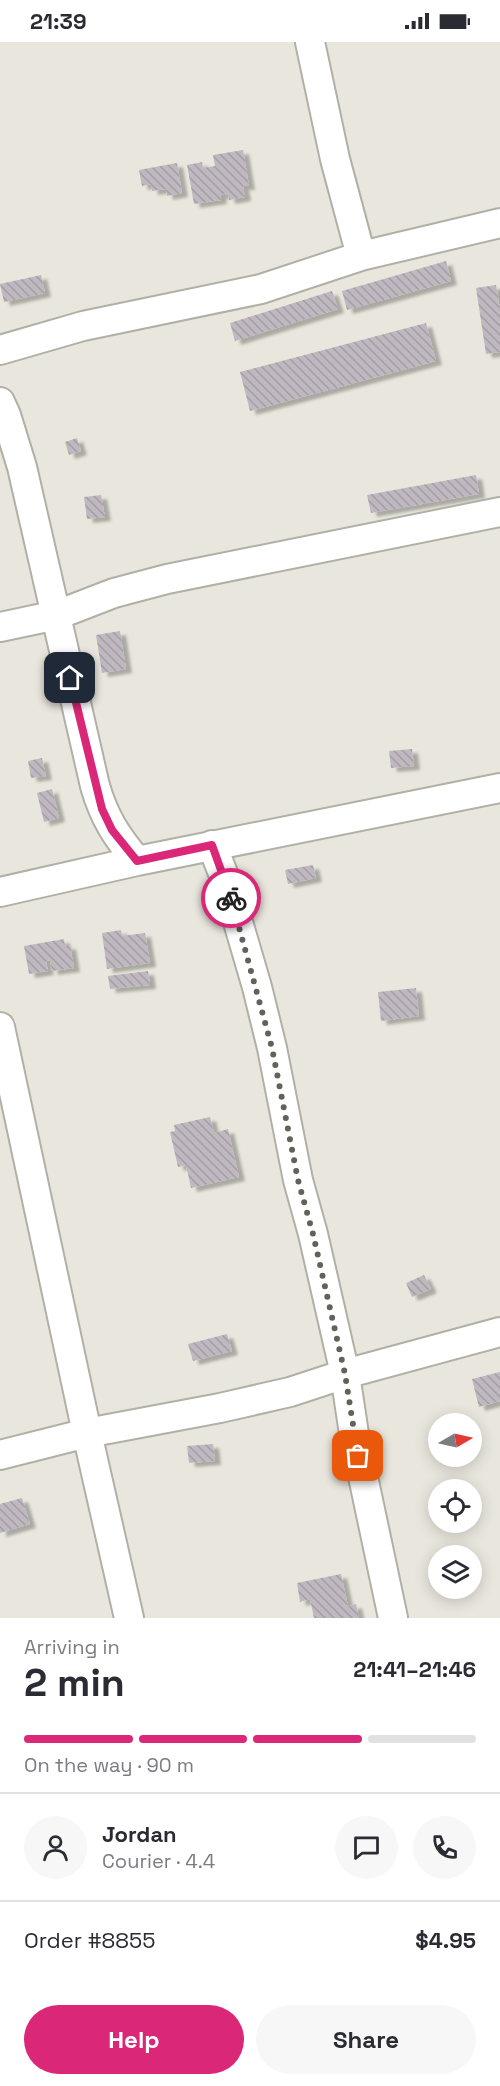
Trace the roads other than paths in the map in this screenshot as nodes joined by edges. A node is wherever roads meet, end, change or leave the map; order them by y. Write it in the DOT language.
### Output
graph roads {
  1 [pos="310,42"];
  2 [pos="500,223"];
  3 [pos="361,256"];
  4 [pos="0,350"];
  5 [pos="0,402"];
  6 [pos="500,512"];
  7 [pos="57,615"];
  8 [pos="0,627"];
  9 [pos="500,788"];
  10 [pos="212,845"];
  11 [pos="137,861"];
  12 [pos="0,892"];
  13 [pos="0,1027"];
  14 [pos="500,1332"];
  15 [pos="345,1374"];
  16 [pos="87,1433"];
  17 [pos="0,1455"];
  18 [pos="129,1618"];
  19 [pos="393,1618"];
  1 -- 3 [label="street"];
  2 -- 3 [label="street"];
  3 -- 4 [label="street"];
  5 -- 7 [label="street"];
  6 -- 7 [label="street"];
  7 -- 8 [label="street"];
  7 -- 11 [label="street"];
  9 -- 10 [label="street"];
  10 -- 11 [label="street"];
  10 -- 15 [label="street"];
  11 -- 12 [label="street"];
  13 -- 16 [label="street"];
  14 -- 15 [label="street"];
  15 -- 16 [label="street"];
  15 -- 19 [label="street"];
  16 -- 17 [label="street"];
  16 -- 18 [label="street"];
}
